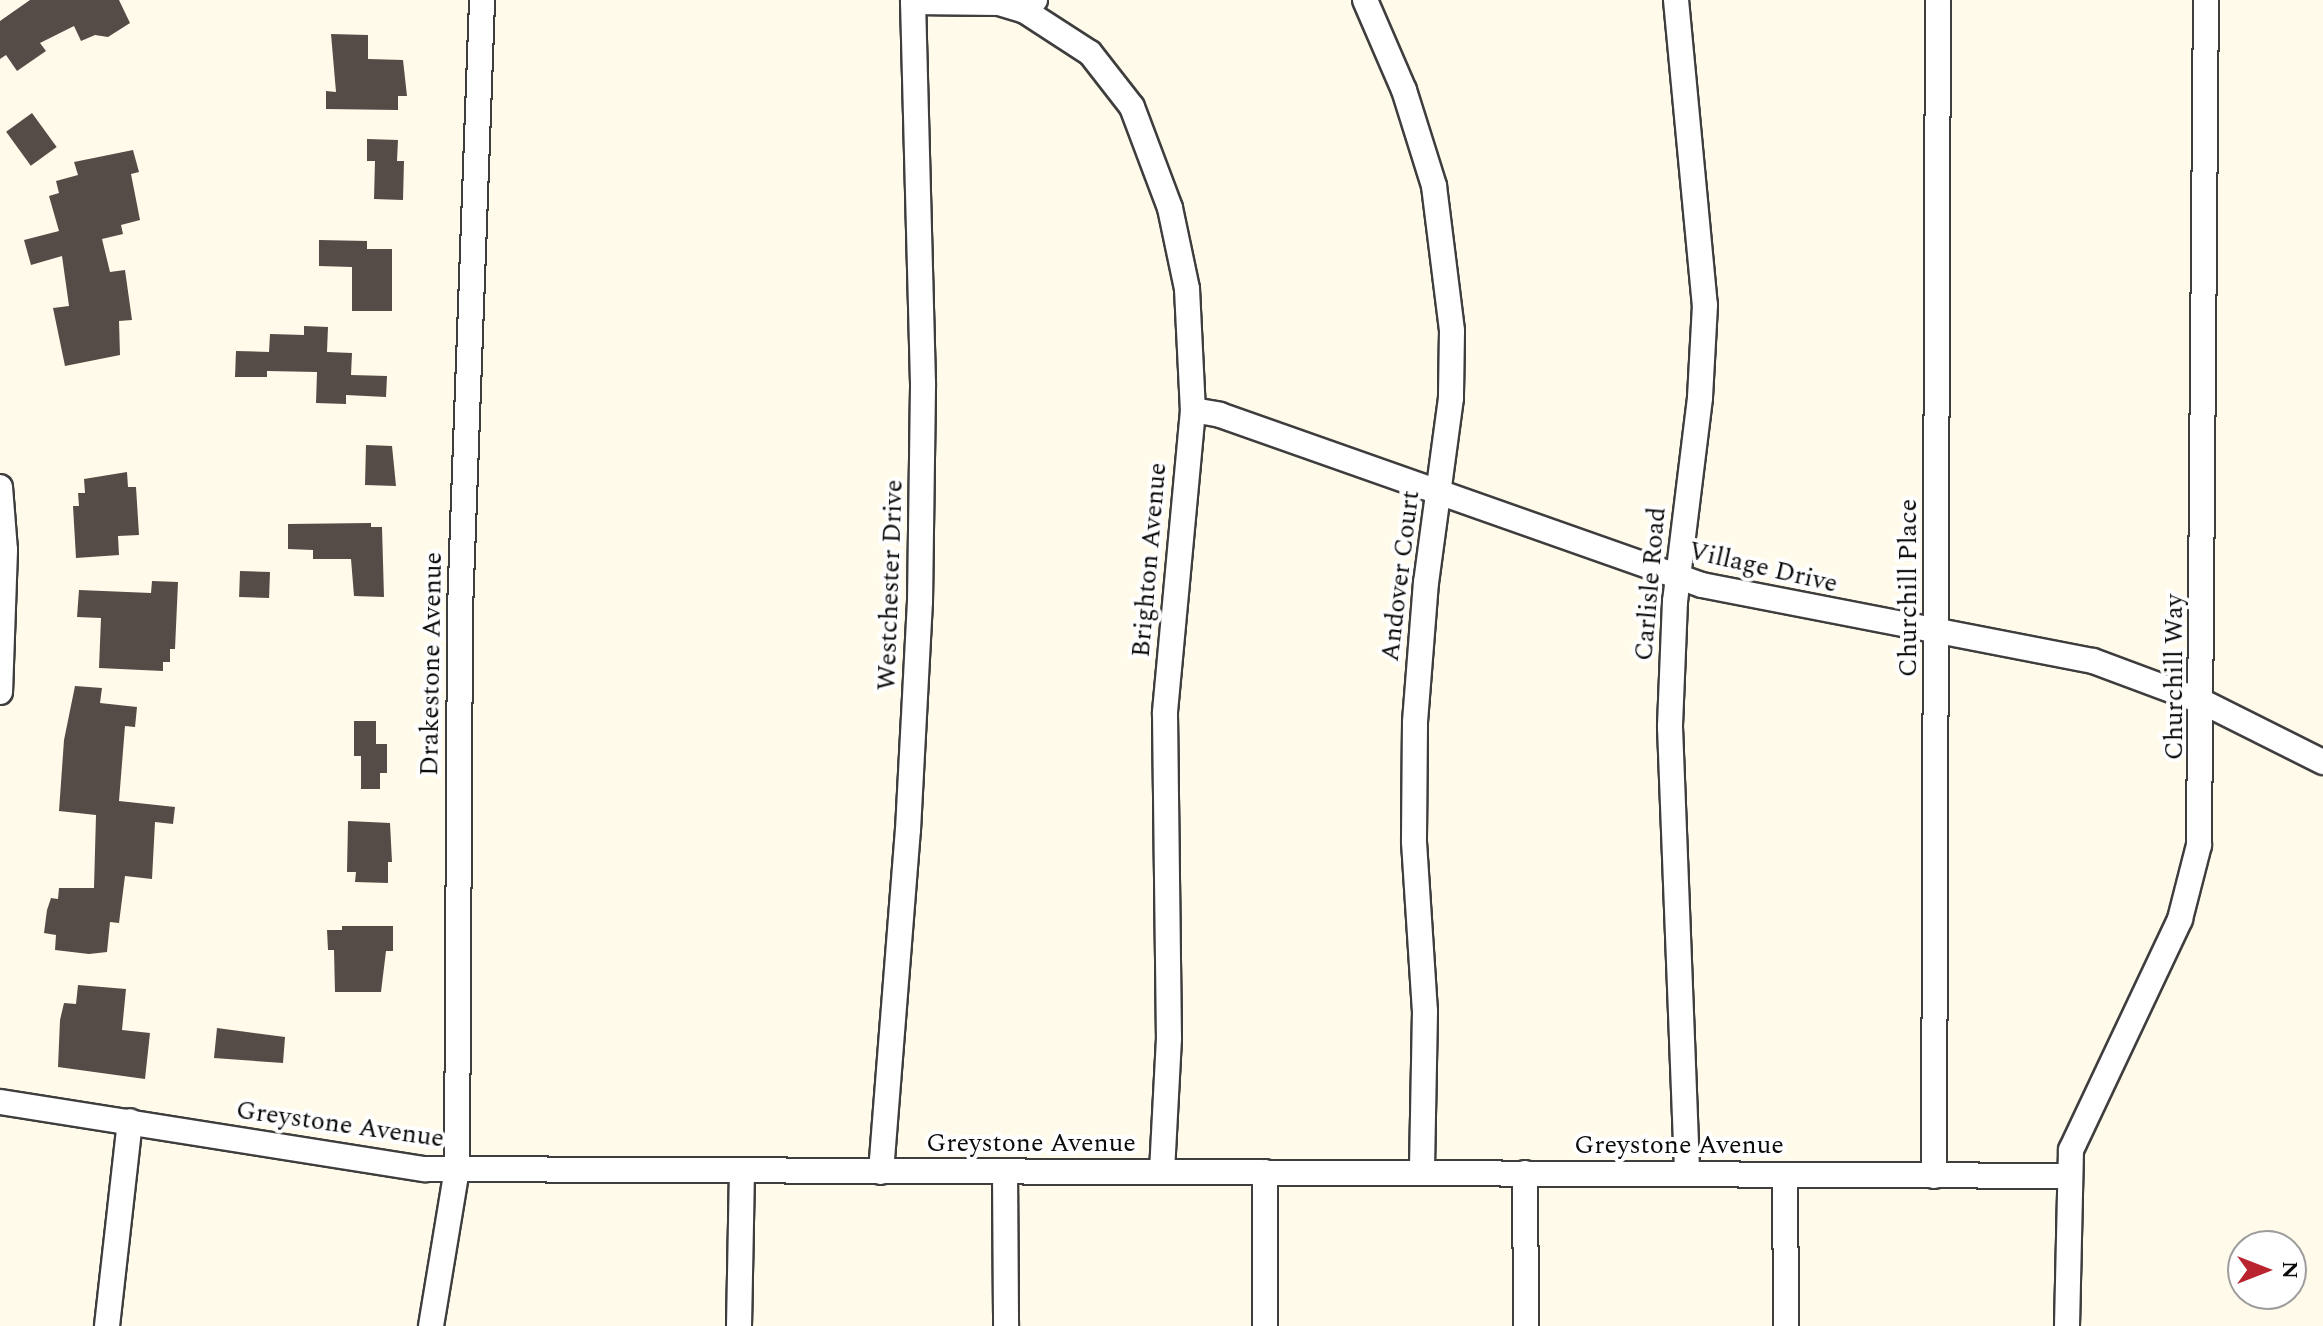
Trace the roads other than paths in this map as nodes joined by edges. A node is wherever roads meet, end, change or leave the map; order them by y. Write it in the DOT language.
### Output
graph roads {
  1 [pos="482,0"];
  2 [pos="1365,0"];
  3 [pos="1676,0"];
  4 [pos="1938,0"];
  5 [pos="2206,0"];
  6 [pos="913,1"];
  7 [pos="1030,6"];
  8 [pos="1193,410"];
  9 [pos="0,487"];
  10 [pos="1439,493"];
  11 [pos="1677,577"];
  12 [pos="1936,631"];
  13 [pos="0,692"];
  14 [pos="2203,702"];
  15 [pos="2323,762"];
  16 [pos="0,1102"];
  17 [pos="130,1121"];
  18 [pos="457,1169"];
  19 [pos="742,1171"];
  20 [pos="881,1172"];
  21 [pos="1005,1172"];
  22 [pos="1162,1172"];
  23 [pos="1265,1172"];
  24 [pos="1422,1173"];
  25 [pos="1525,1173"];
  26 [pos="1687,1174"];
  27 [pos="1785,1175"];
  28 [pos="1934,1176"];
  29 [pos="2067,1176"];
  30 [pos="107,1326"];
  31 [pos="431,1326"];
  32 [pos="739,1326"];
  33 [pos="1006,1326"];
  34 [pos="1265,1326"];
  35 [pos="1526,1326"];
  36 [pos="1786,1326"];
  37 [pos="2067,1326"];
  1 -- 18 [label="street, Drakestone Avenue"];
  2 -- 10 [label="street, Andover Court"];
  3 -- 11 [label="street, Carlisle Road"];
  4 -- 12 [label="street, Churchill Place"];
  5 -- 14 [label="street, Churchill Way"];
  6 -- 7 [label="street"];
  6 -- 20 [label="street, Westchester Drive"];
  7 -- 8 [label="street, Brighton Avenue"];
  8 -- 10 [label="street, Village Drive"];
  8 -- 22 [label="street, Brighton Avenue"];
  9 -- 13 [label="street"];
  10 -- 11 [label="street, Village Drive"];
  10 -- 24 [label="street, Andover Court"];
  11 -- 12 [label="street, Village Drive"];
  11 -- 26 [label="street, Carlisle Road"];
  12 -- 14 [label="street, Village Drive"];
  12 -- 28 [label="street, Churchill Place"];
  14 -- 15 [label="street, Village Drive"];
  14 -- 29 [label="street, Churchill Way"];
  16 -- 17 [label="street, Greystone Avenue"];
  17 -- 18 [label="street, Greystone Avenue"];
  17 -- 30 [label="street"];
  18 -- 19 [label="street, Greystone Avenue"];
  18 -- 31 [label="street, Drakestone Avenue"];
  19 -- 20 [label="street, Greystone Avenue"];
  19 -- 32 [label="street"];
  20 -- 21 [label="street, Greystone Avenue"];
  21 -- 22 [label="street, Greystone Avenue"];
  21 -- 33 [label="street"];
  22 -- 23 [label="street, Greystone Avenue"];
  23 -- 24 [label="street, Greystone Avenue"];
  23 -- 34 [label="street"];
  24 -- 25 [label="street, Greystone Avenue"];
  25 -- 26 [label="street, Greystone Avenue"];
  25 -- 35 [label="street"];
  26 -- 27 [label="street, Greystone Avenue"];
  27 -- 28 [label="street, Greystone Avenue"];
  27 -- 36 [label="street"];
  28 -- 29 [label="street, Greystone Avenue"];
  29 -- 37 [label="street, Churchill Way"];
}
